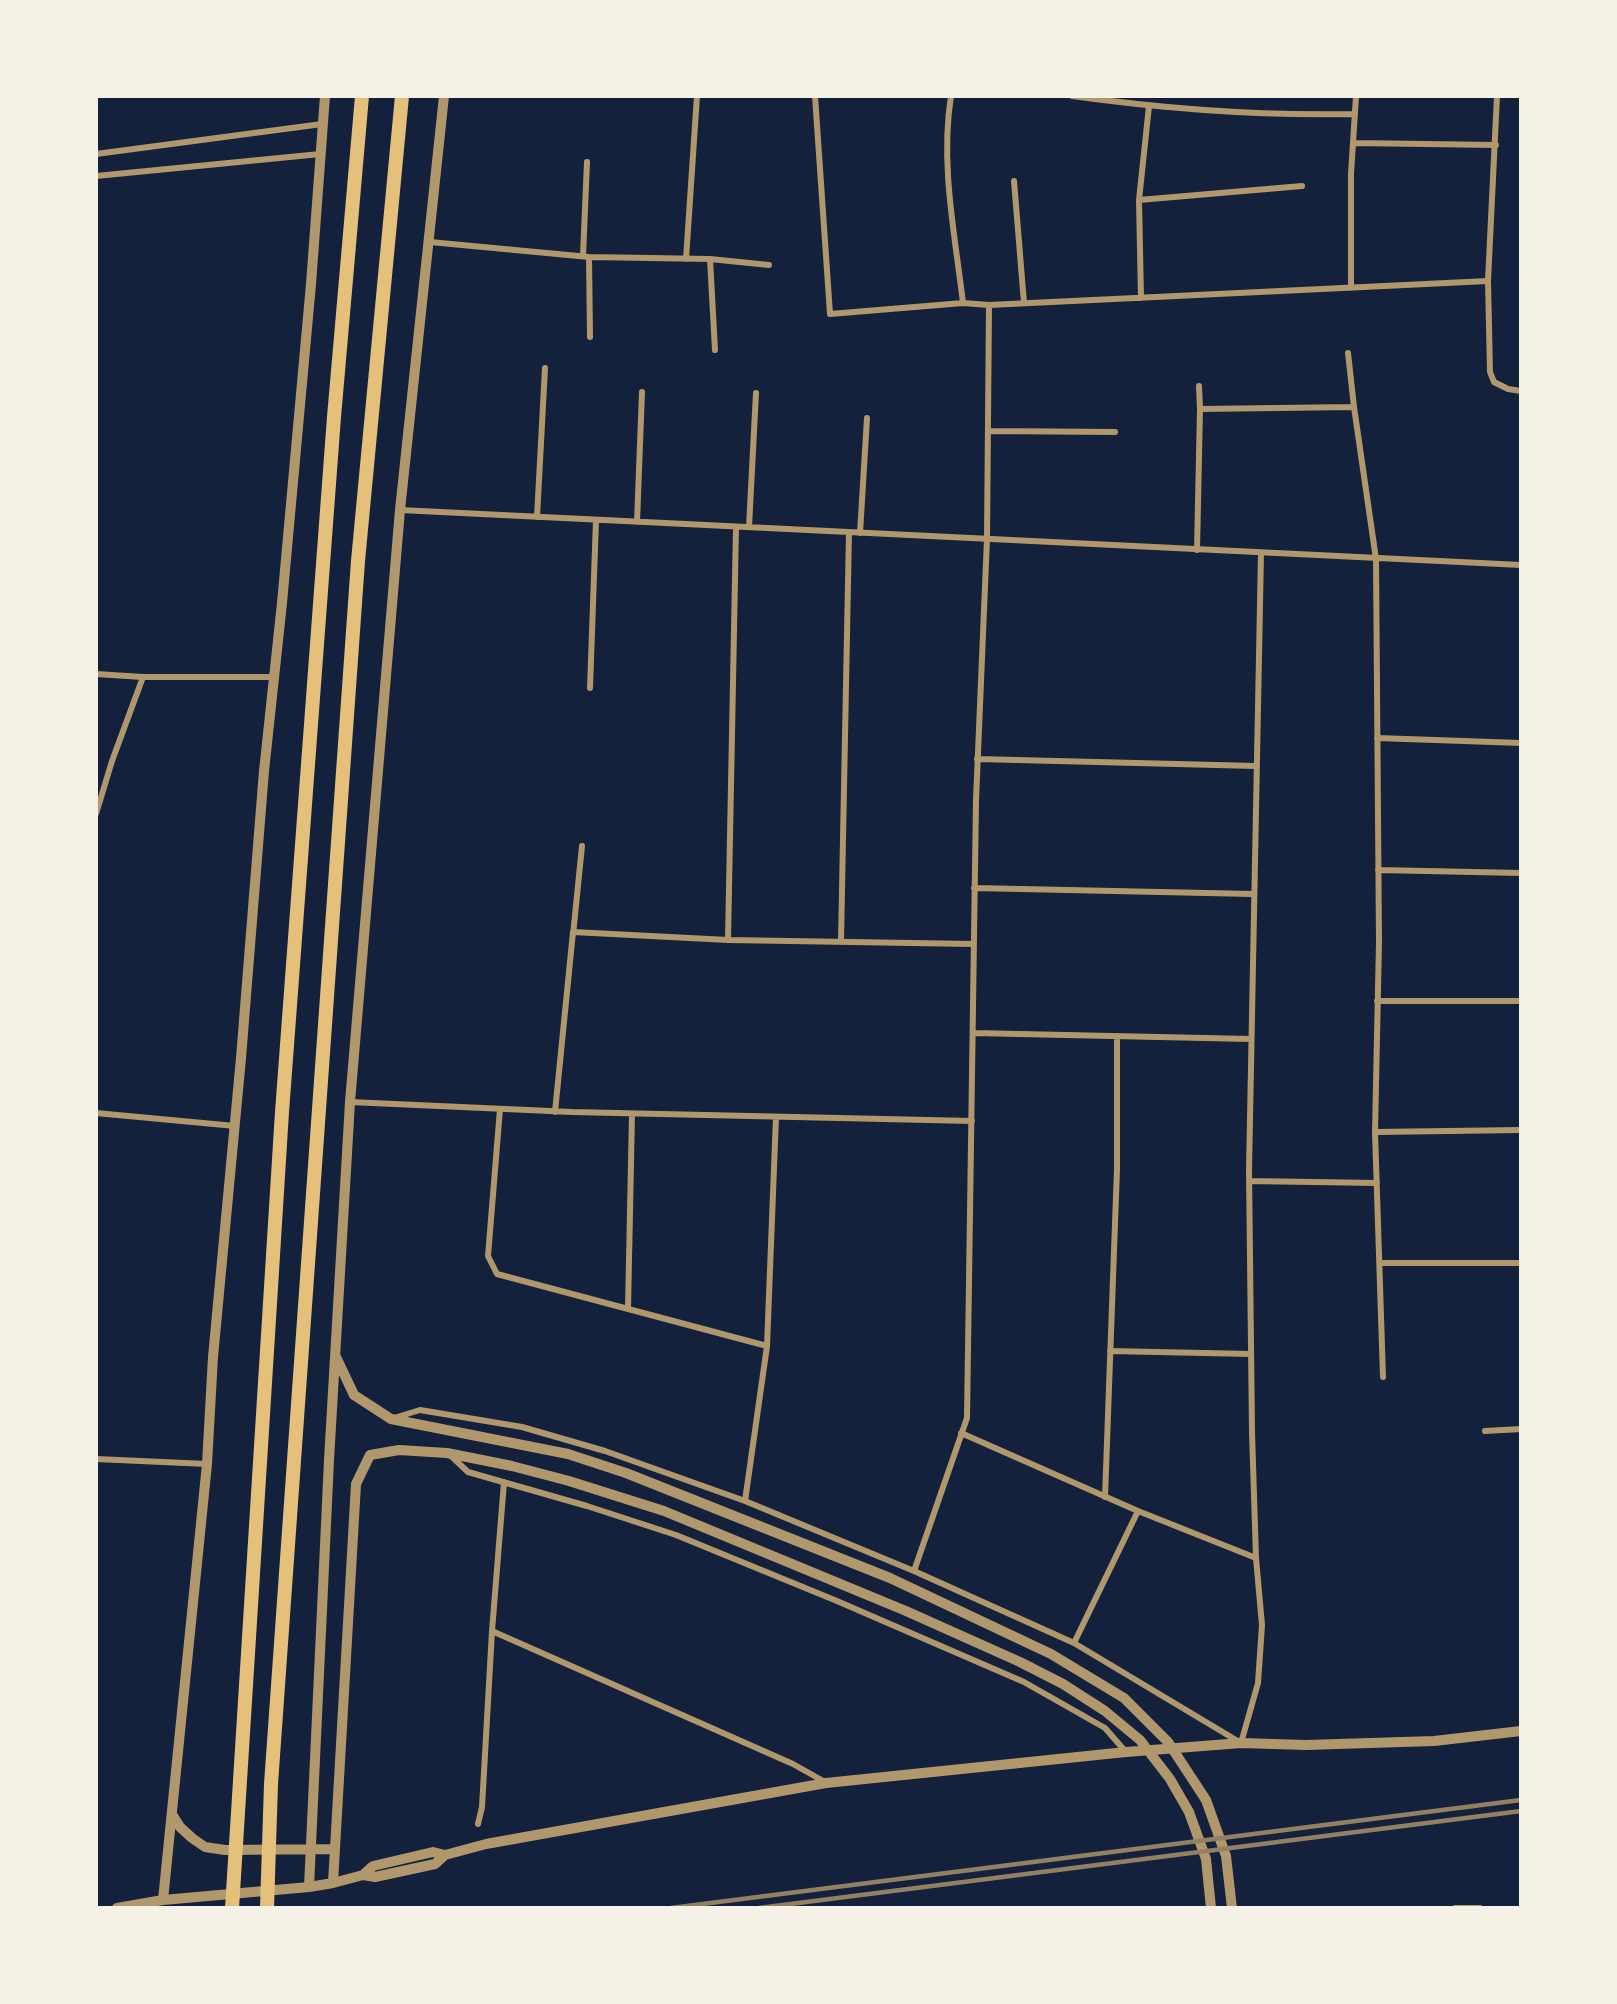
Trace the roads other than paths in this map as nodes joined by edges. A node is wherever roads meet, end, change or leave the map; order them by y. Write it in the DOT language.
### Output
graph roads {
  1 [pos="325,96"];
  2 [pos="362,96"];
  3 [pos="402,96"];
  4 [pos="444,96"];
  5 [pos="697,96"];
  6 [pos="815,96"];
  7 [pos="951,96"];
  8 [pos="1072,96"];
  9 [pos="1356,96"];
  10 [pos="1497,96"];
  11 [pos="1128,100"];
  12 [pos="1149,106"];
  13 [pos="1355,114"];
  14 [pos="322,124"];
  15 [pos="1354,143"];
  16 [pos="1496,145"];
  17 [pos="96,154"];
  18 [pos="320,154"];
  19 [pos="587,162"];
  20 [pos="96,176"];
  21 [pos="1014,182"];
  22 [pos="1302,186"];
  23 [pos="1138,200"];
  24 [pos="430,242"];
  25 [pos="586,256"];
  26 [pos="710,258"];
  27 [pos="686,259"];
  28 [pos="769,265"];
  29 [pos="1488,281"];
  30 [pos="1351,288"];
  31 [pos="1141,298"];
  32 [pos="963,303"];
  33 [pos="1024,303"];
  34 [pos="989,305"];
  35 [pos="590,337"];
  36 [pos="715,350"];
  37 [pos="1348,353"];
  38 [pos="545,368"];
  39 [pos="1199,386"];
  40 [pos="1521,391"];
  41 [pos="642,392"];
  42 [pos="756,393"];
  43 [pos="1354,407"];
  44 [pos="1200,409"];
  45 [pos="867,418"];
  46 [pos="988,431"];
  47 [pos="1115,432"];
  48 [pos="400,510"];
  49 [pos="537,517"];
  50 [pos="596,519"];
  51 [pos="637,522"];
  52 [pos="736,527"];
  53 [pos="749,527"];
  54 [pos="849,532"];
  55 [pos="860,533"];
  56 [pos="987,539"];
  57 [pos="1197,550"];
  58 [pos="1261,553"];
  59 [pos="1376,559"];
  60 [pos="1521,565"];
  61 [pos="96,674"];
  62 [pos="143,677"];
  63 [pos="274,677"];
  64 [pos="590,688"];
  65 [pos="1377,738"];
  66 [pos="1521,743"];
  67 [pos="977,759"];
  68 [pos="1256,766"];
  69 [pos="96,812"];
  70 [pos="582,846"];
  71 [pos="1378,870"];
  72 [pos="1521,873"];
  73 [pos="974,888"];
  74 [pos="1253,894"];
  75 [pos="573,936"];
  76 [pos="728,940"];
  77 [pos="841,941"];
  78 [pos="973,944"];
  79 [pos="1377,1000"];
  80 [pos="1521,1001"];
  81 [pos="973,1033"];
  82 [pos="1117,1036"];
  83 [pos="1251,1039"];
  84 [pos="350,1102"];
  85 [pos="500,1109"];
  86 [pos="555,1112"];
  87 [pos="96,1113"];
  88 [pos="632,1114"];
  89 [pos="776,1117"];
  90 [pos="972,1122"];
  91 [pos="235,1126"];
  92 [pos="1521,1130"];
  93 [pos="1375,1132"];
  94 [pos="1249,1181"];
  95 [pos="1377,1183"];
  96 [pos="1380,1263"];
  97 [pos="1521,1263"];
  98 [pos="628,1309"];
  99 [pos="766,1346"];
  100 [pos="1110,1351"];
  101 [pos="1251,1354"];
  102 [pos="335,1356"];
  103 [pos="1383,1377"];
  104 [pos="391,1419"];
  105 [pos="1521,1429"];
  106 [pos="1485,1431"];
  107 [pos="961,1433"];
  108 [pos="447,1453"];
  109 [pos="96,1459"];
  110 [pos="207,1464"];
  111 [pos="504,1482"];
  112 [pos="1106,1497"];
  113 [pos="745,1501"];
  114 [pos="1137,1511"];
  115 [pos="1256,1558"];
  116 [pos="914,1571"];
  117 [pos="492,1632"];
  118 [pos="1074,1643"];
  119 [pos="1521,1731"];
  120 [pos="1241,1743"];
  121 [pos="1126,1752"];
  122 [pos="826,1783"];
  123 [pos="173,1816"];
  124 [pos="478,1824"];
  125 [pos="335,1850"];
  126 [pos="311,1851"];
  127 [pos="333,1883"];
  128 [pos="309,1887"];
  129 [pos="163,1900"];
  130 [pos="117,1908"];
  131 [pos="232,1908"];
  132 [pos="267,1908"];
  133 [pos="1211,1908"];
  134 [pos="1232,1908"];
  135 [pos="1455,1908"];
  136 [pos="1480,1908"];
  1 -- 14 [label="street"];
  2 -- 131 [label="highway"];
  3 -- 132 [label="highway"];
  4 -- 24 [label="street"];
  5 -- 27 [label="street"];
  6 -- 32 [label="street"];
  7 -- 32 [label="street"];
  8 -- 11 [label="street"];
  9 -- 13 [label="street"];
  10 -- 16 [label="street"];
  11 -- 12 [label="street"];
  12 -- 13 [label="street"];
  12 -- 23 [label="street"];
  13 -- 15 [label="street"];
  14 -- 17 [label="street"];
  14 -- 18 [label="street"];
  15 -- 16 [label="street"];
  15 -- 30 [label="street"];
  16 -- 29 [label="street"];
  18 -- 20 [label="street"];
  18 -- 63 [label="street"];
  19 -- 25 [label="street"];
  21 -- 33 [label="street"];
  22 -- 23 [label="street"];
  23 -- 31 [label="street"];
  24 -- 25 [label="street"];
  24 -- 48 [label="street"];
  25 -- 27 [label="street"];
  25 -- 35 [label="street"];
  26 -- 27 [label="street"];
  26 -- 28 [label="street"];
  26 -- 36 [label="street"];
  29 -- 30 [label="street"];
  29 -- 40 [label="street"];
  30 -- 31 [label="street"];
  31 -- 33 [label="street"];
  32 -- 34 [label="street"];
  33 -- 34 [label="street"];
  34 -- 46 [label="street"];
  37 -- 43 [label="street"];
  38 -- 49 [label="street"];
  39 -- 44 [label="street"];
  41 -- 51 [label="street"];
  42 -- 53 [label="street"];
  43 -- 44 [label="street"];
  43 -- 59 [label="street"];
  44 -- 57 [label="street"];
  45 -- 55 [label="street"];
  46 -- 47 [label="street"];
  46 -- 56 [label="street"];
  48 -- 49 [label="street"];
  48 -- 84 [label="street"];
  49 -- 50 [label="street"];
  50 -- 51 [label="street"];
  50 -- 64 [label="street"];
  51 -- 52 [label="street"];
  52 -- 53 [label="street"];
  52 -- 76 [label="street"];
  53 -- 54 [label="street"];
  54 -- 55 [label="street"];
  54 -- 77 [label="street"];
  55 -- 56 [label="street"];
  56 -- 57 [label="street"];
  56 -- 67 [label="street"];
  57 -- 58 [label="street"];
  58 -- 59 [label="street"];
  58 -- 68 [label="street"];
  59 -- 60 [label="street"];
  59 -- 65 [label="street"];
  61 -- 62 [label="street"];
  62 -- 63 [label="street"];
  62 -- 69 [label="street"];
  63 -- 91 [label="street"];
  65 -- 66 [label="street"];
  65 -- 71 [label="street"];
  67 -- 68 [label="street"];
  67 -- 73 [label="street"];
  68 -- 74 [label="street"];
  70 -- 75 [label="street"];
  71 -- 72 [label="street"];
  71 -- 79 [label="street"];
  73 -- 74 [label="street"];
  73 -- 78 [label="street"];
  74 -- 83 [label="street"];
  75 -- 76 [label="street"];
  75 -- 86 [label="street"];
  76 -- 77 [label="street"];
  77 -- 78 [label="street"];
  78 -- 81 [label="street"];
  79 -- 80 [label="street"];
  79 -- 93 [label="street"];
  81 -- 82 [label="street"];
  81 -- 90 [label="street"];
  82 -- 83 [label="street"];
  82 -- 100 [label="street"];
  83 -- 94 [label="street"];
  84 -- 85 [label="street"];
  84 -- 102 [label="street"];
  85 -- 86 [label="street"];
  85 -- 98 [label="street"];
  86 -- 88 [label="street"];
  87 -- 91 [label="street"];
  88 -- 89 [label="street"];
  88 -- 98 [label="street"];
  89 -- 90 [label="street"];
  89 -- 99 [label="street"];
  90 -- 107 [label="street"];
  91 -- 110 [label="street"];
  92 -- 93 [label="street"];
  93 -- 95 [label="street"];
  94 -- 95 [label="street"];
  94 -- 101 [label="street"];
  95 -- 96 [label="street"];
  96 -- 97 [label="street"];
  96 -- 103 [label="street"];
  98 -- 99 [label="street"];
  99 -- 113 [label="street"];
  100 -- 101 [label="street"];
  100 -- 112 [label="street"];
  101 -- 115 [label="street"];
  102 -- 104 [label="street"];
  102 -- 126 [label="street"];
  104 -- 113 [label="street"];
  104 -- 134 [label="street"];
  105 -- 106 [label="street"];
  107 -- 112 [label="street"];
  107 -- 116 [label="street"];
  108 -- 111 [label="street"];
  108 -- 125 [label="street"];
  108 -- 133 [label="street"];
  109 -- 110 [label="street"];
  110 -- 123 [label="street"];
  111 -- 117 [label="street"];
  111 -- 121 [label="street"];
  112 -- 114 [label="street"];
  113 -- 116 [label="street"];
  114 -- 115 [label="street"];
  114 -- 118 [label="street"];
  115 -- 120 [label="street"];
  116 -- 118 [label="street"];
  117 -- 122 [label="street"];
  117 -- 124 [label="street"];
  118 -- 120 [label="street"];
  119 -- 120 [label="street"];
  120 -- 121 [label="street"];
  121 -- 122 [label="street"];
  122 -- 127 [label="street"];
  123 -- 126 [label="street"];
  123 -- 129 [label="street"];
  125 -- 126 [label="street"];
  125 -- 127 [label="street"];
  126 -- 128 [label="street"];
  127 -- 128 [label="street"];
  128 -- 129 [label="street"];
  129 -- 130 [label="street"];
  135 -- 136 [label="street"];
}
